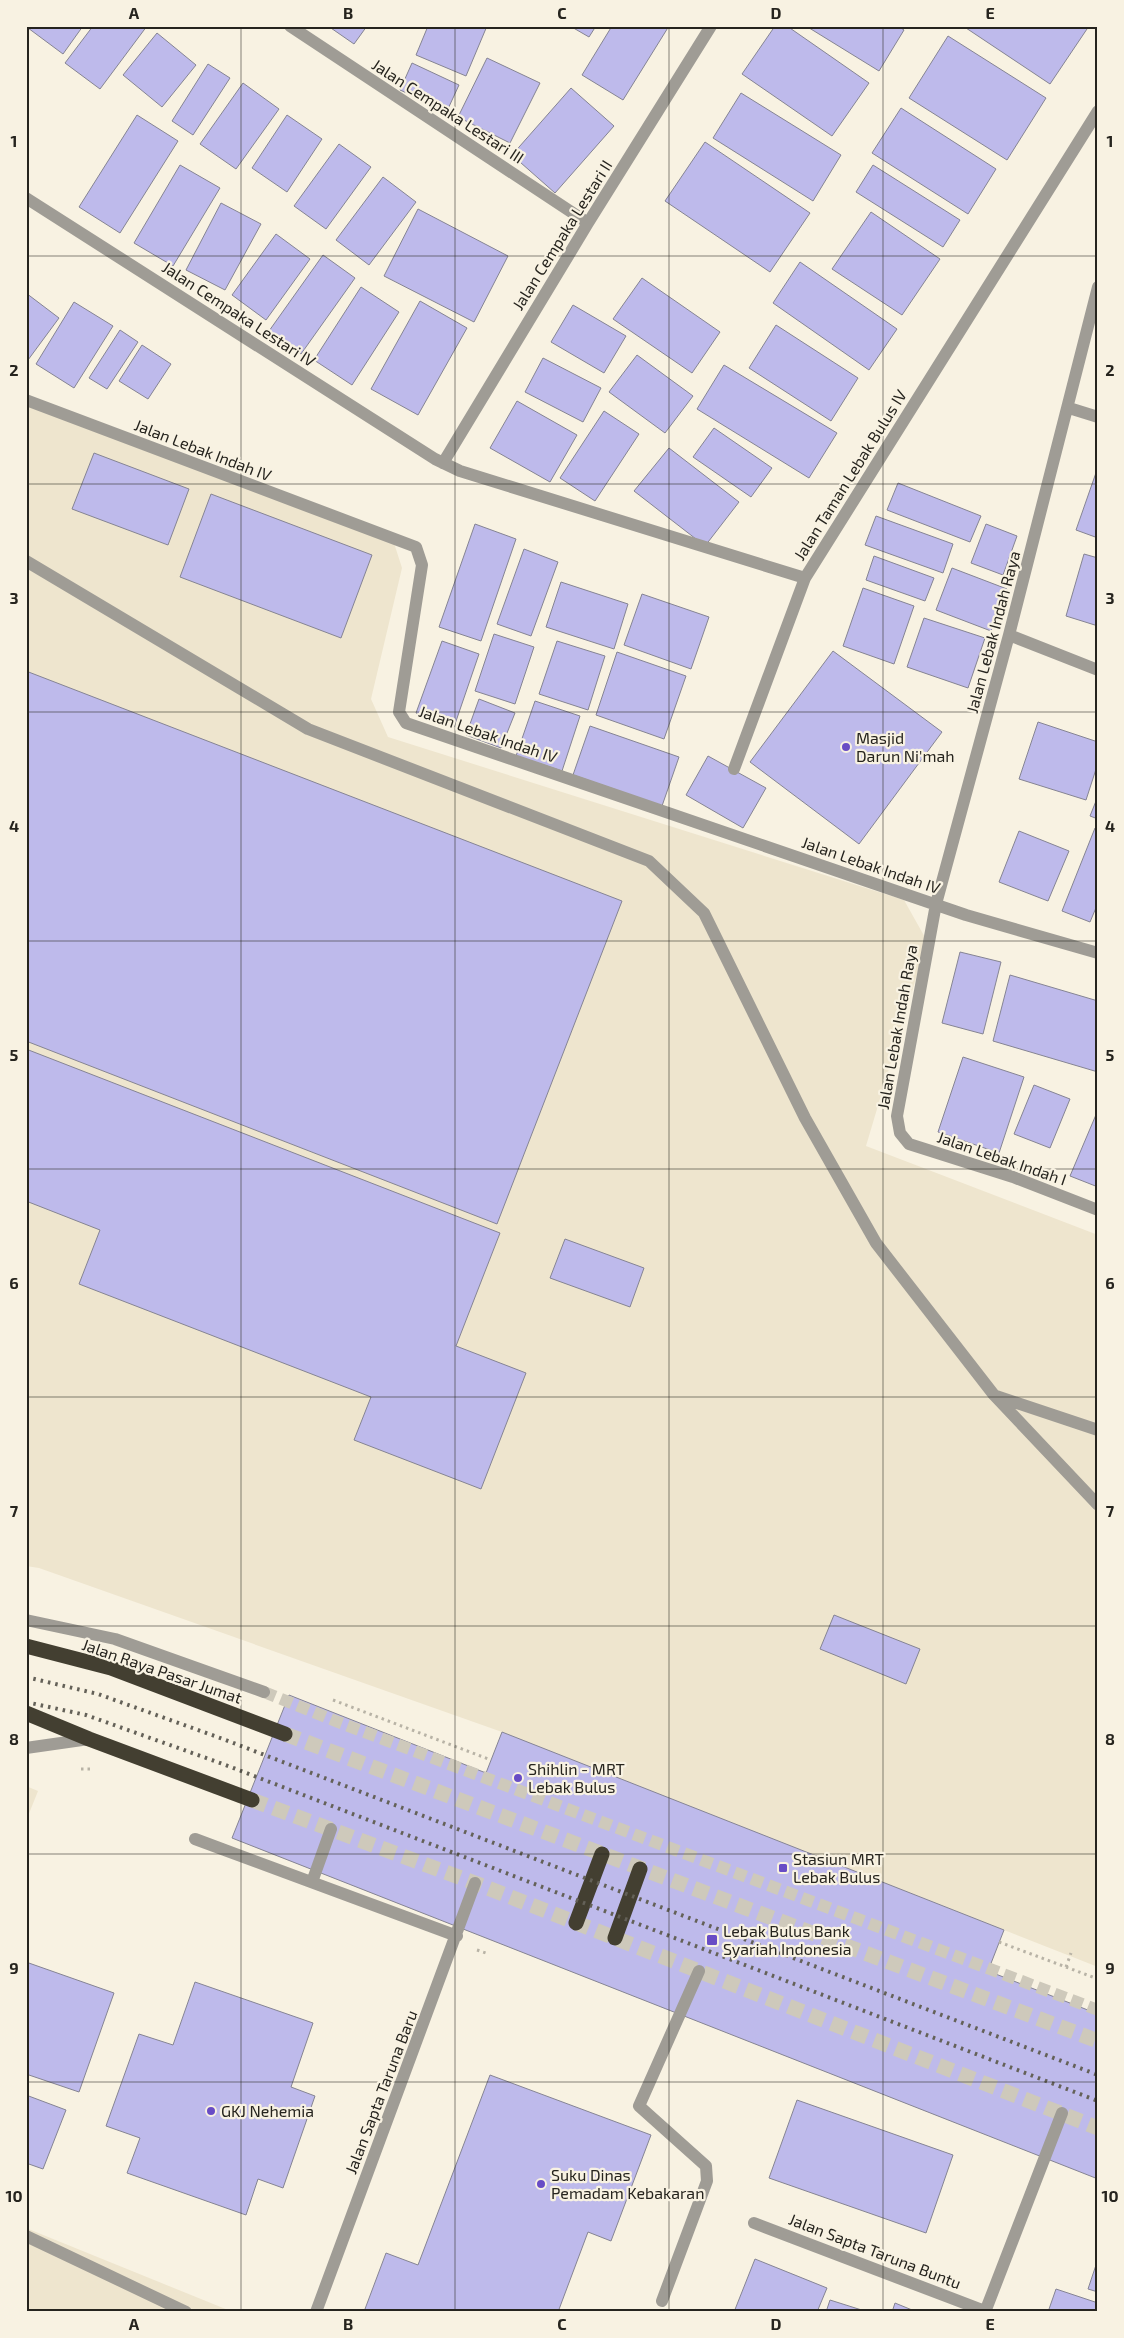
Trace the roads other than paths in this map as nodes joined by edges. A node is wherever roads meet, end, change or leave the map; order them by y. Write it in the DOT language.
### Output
graph roads {
  1 [pos="290,26"];
  2 [pos="711,26"];
  3 [pos="1098,111"];
  4 [pos="26,198"];
  5 [pos="588,223"];
  6 [pos="1098,287"];
  7 [pos="26,400"];
  8 [pos="1069,408"];
  9 [pos="1098,417"];
  10 [pos="439,461"];
  11 [pos="26,560"];
  12 [pos="805,578"];
  13 [pos="1009,635"];
  14 [pos="1098,670"];
  15 [pos="734,769"];
  16 [pos="936,904"];
  17 [pos="1098,953"];
  18 [pos="900,1133"];
  19 [pos="1098,1210"];
  20 [pos="994,1395"];
  21 [pos="1098,1430"];
  22 [pos="1098,1505"];
  23 [pos="26,1620"];
  24 [pos="26,1646"];
  25 [pos="264,1692"];
  26 [pos="26,1714"];
  27 [pos="26,1722"];
  28 [pos="51,1724"];
  29 [pos="285,1734"];
  30 [pos="89,1740"];
  31 [pos="26,1748"];
  32 [pos="252,1800"];
  33 [pos="331,1829"];
  34 [pos="196,1839"];
  35 [pos="602,1854"];
  36 [pos="640,1868"];
  37 [pos="312,1882"];
  38 [pos="475,1882"];
  39 [pos="576,1922"];
  40 [pos="457,1936"];
  41 [pos="615,1938"];
  42 [pos="698,1971"];
  43 [pos="1062,2114"];
  44 [pos="754,2223"];
  45 [pos="26,2236"];
  46 [pos="662,2301"];
  47 [pos="985,2311"];
  48 [pos="186,2312"];
  49 [pos="316,2312"];
  1 -- 5 [label="street, Jalan Cempaka Lestari III"];
  2 -- 5 [label="street, Jalan Cempaka Lestari II"];
  3 -- 12 [label="street, Jalan Taman Lebak Bulus IV"];
  4 -- 10 [label="street, Jalan Cempaka Lestari IV"];
  5 -- 10 [label="street, Jalan Cempaka Lestari II"];
  6 -- 8 [label="street, Jalan Lebak Indah Raya"];
  7 -- 16 [label="street, Jalan Lebak Indah IV"];
  8 -- 9 [label="street"];
  8 -- 13 [label="street, Jalan Lebak Indah Raya"];
  10 -- 12 [label="street, Jalan Taman Lebak Bulus IV"];
  11 -- 20 [label="street"];
  12 -- 15 [label="street"];
  13 -- 14 [label="street"];
  13 -- 16 [label="street, Jalan Lebak Indah Raya"];
  16 -- 17 [label="street, Jalan Lebak Indah IV"];
  16 -- 18 [label="street, Jalan Lebak Indah Raya"];
  18 -- 19 [label="street, Jalan Lebak Indah I"];
  20 -- 21 [label="street"];
  20 -- 22 [label="street"];
  23 -- 25 [label="street"];
  24 -- 29 [label="highway, Jalan Raya Pasar Jumat"];
  26 -- 28 [label="highway"];
  27 -- 28 [label="highway"];
  28 -- 30 [label="highway"];
  30 -- 31 [label="street"];
  30 -- 32 [label="highway"];
  33 -- 37 [label="street"];
  34 -- 37 [label="street"];
  35 -- 39 [label="highway"];
  36 -- 41 [label="highway"];
  37 -- 40 [label="street"];
  38 -- 40 [label="street, Jalan Sapta Taruna Baru"];
  40 -- 49 [label="street, Jalan Sapta Taruna Baru"];
  42 -- 46 [label="street"];
  43 -- 47 [label="street"];
  44 -- 47 [label="street, Jalan Sapta Taruna Buntu"];
  45 -- 48 [label="street"];
}
